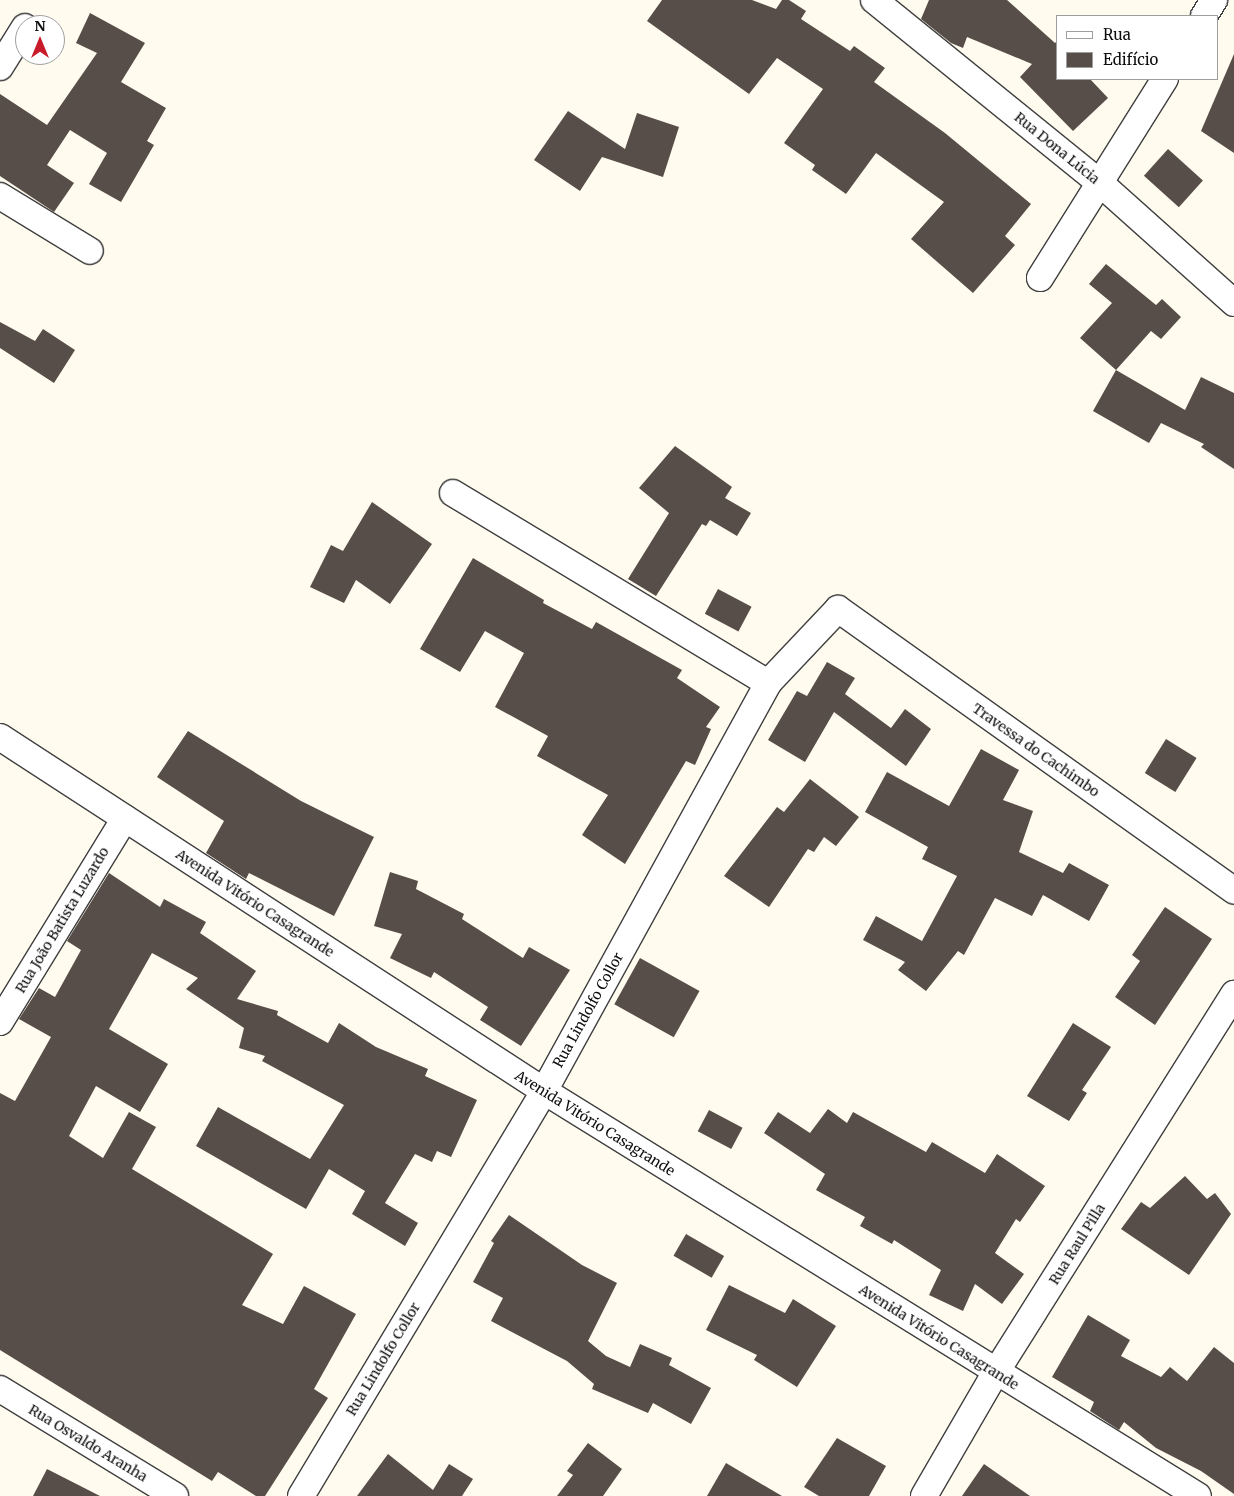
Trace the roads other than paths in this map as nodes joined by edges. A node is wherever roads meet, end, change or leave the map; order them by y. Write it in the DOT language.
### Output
graph roads {
  1 [pos="874,0"];
  2 [pos="1214,0"];
  3 [pos="1205,15"];
  4 [pos="15,43"];
  5 [pos="0,67"];
  6 [pos="1164,80"];
  7 [pos="1100,183"];
  8 [pos="0,196"];
  9 [pos="90,251"];
  10 [pos="1040,278"];
  11 [pos="1234,303"];
  12 [pos="453,493"];
  13 [pos="838,610"];
  14 [pos="768,683"];
  15 [pos="0,737"];
  16 [pos="125,818"];
  17 [pos="1234,890"];
  18 [pos="1234,994"];
  19 [pos="0,1022"];
  20 [pos="544,1091"];
  21 [pos="996,1372"];
  22 [pos="0,1390"];
  23 [pos="176,1496"];
  24 [pos="301,1496"];
  25 [pos="924,1496"];
  26 [pos="1198,1496"];
  1 -- 7 [label="street, Rua Dona Lúcia"];
  2 -- 3 [label="street"];
  4 -- 5 [label="street"];
  6 -- 7 [label="street"];
  7 -- 10 [label="street"];
  7 -- 11 [label="street, Rua Dona Lúcia"];
  8 -- 9 [label="street"];
  12 -- 14 [label="street"];
  13 -- 14 [label="street, Rua Lindolfo Collor"];
  13 -- 17 [label="street, Travessa do Cachimbo"];
  14 -- 20 [label="street, Rua Lindolfo Collor"];
  15 -- 16 [label="street, Avenida Vitório Casagrande"];
  16 -- 19 [label="street, Rua João Batista Luzardo"];
  16 -- 20 [label="street, Avenida Vitório Casagrande"];
  18 -- 21 [label="street, Rua Raul Pilla"];
  20 -- 21 [label="street, Avenida Vitório Casagrande"];
  20 -- 24 [label="street, Rua Lindolfo Collor"];
  21 -- 25 [label="street, Rua Raul Pilla"];
  21 -- 26 [label="street, Avenida Vitório Casagrande"];
  22 -- 23 [label="street, Rua Osvaldo Aranha"];
}
